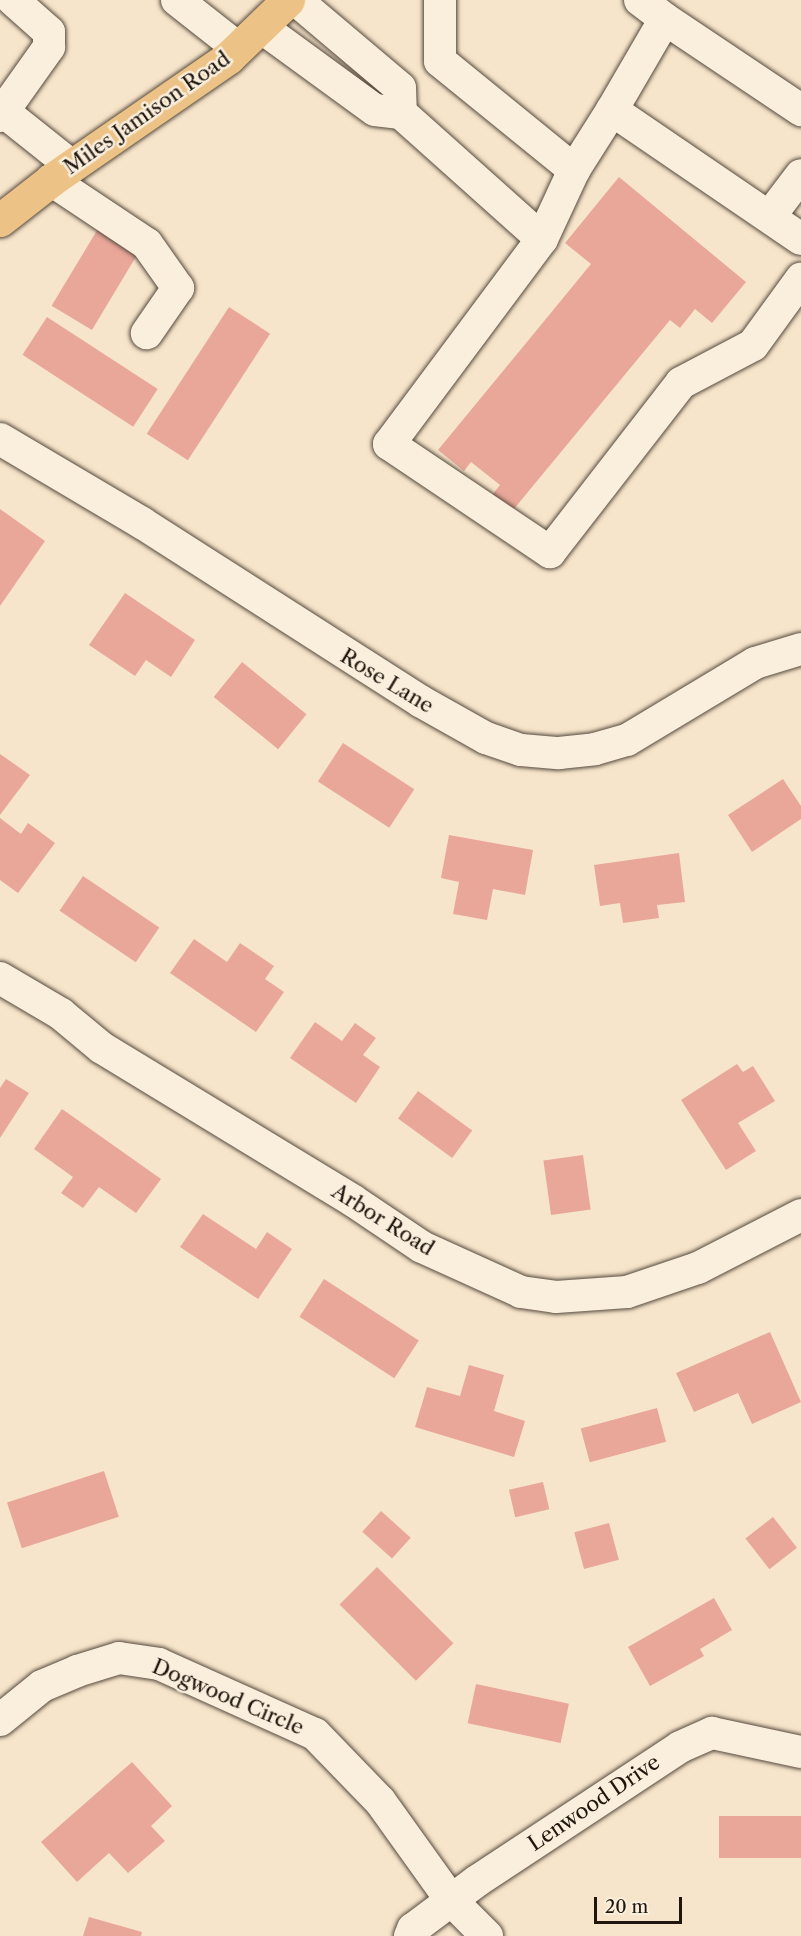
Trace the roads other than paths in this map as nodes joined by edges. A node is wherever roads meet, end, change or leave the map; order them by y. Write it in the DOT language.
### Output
graph roads {
  1 [pos="13,0"];
  2 [pos="177,0"];
  3 [pos="288,0"];
  4 [pos="296,0"];
  5 [pos="440,0"];
  6 [pos="640,0"];
  7 [pos="665,20"];
  8 [pos="250,37"];
  9 [pos="612,110"];
  10 [pos="801,110"];
  11 [pos="401,113"];
  12 [pos="2,114"];
  13 [pos="574,170"];
  14 [pos="62,173"];
  15 [pos="801,175"];
  16 [pos="770,216"];
  17 [pos="0,220"];
  18 [pos="542,239"];
  19 [pos="801,239"];
  20 [pos="801,279"];
  21 [pos="147,333"];
  22 [pos="0,439"];
  23 [pos="801,649"];
  24 [pos="0,978"];
  25 [pos="801,1215"];
  26 [pos="0,1720"];
  27 [pos="801,1752"];
  28 [pos="451,1900"];
  29 [pos="410,1936"];
  30 [pos="487,1936"];
  1 -- 12 [label="street"];
  2 -- 8 [label="street"];
  3 -- 8 [label="main road, Miles Jamison Road"];
  4 -- 11 [label="street"];
  5 -- 13 [label="street"];
  6 -- 7 [label="street"];
  7 -- 9 [label="street"];
  7 -- 10 [label="street"];
  8 -- 11 [label="street"];
  8 -- 14 [label="main road, Miles Jamison Road"];
  9 -- 13 [label="street"];
  9 -- 16 [label="street"];
  11 -- 18 [label="street"];
  12 -- 14 [label="street"];
  13 -- 18 [label="street"];
  14 -- 17 [label="main road, Miles Jamison Road"];
  14 -- 21 [label="street"];
  15 -- 16 [label="street"];
  16 -- 19 [label="street"];
  18 -- 20 [label="street"];
  22 -- 23 [label="street, Rose Lane"];
  24 -- 25 [label="street, Arbor Road"];
  26 -- 28 [label="street, Dogwood Circle"];
  27 -- 28 [label="street, Lenwood Drive"];
  28 -- 29 [label="street, Lenwood Drive"];
  28 -- 30 [label="street, Dogwood Circle"];
}
